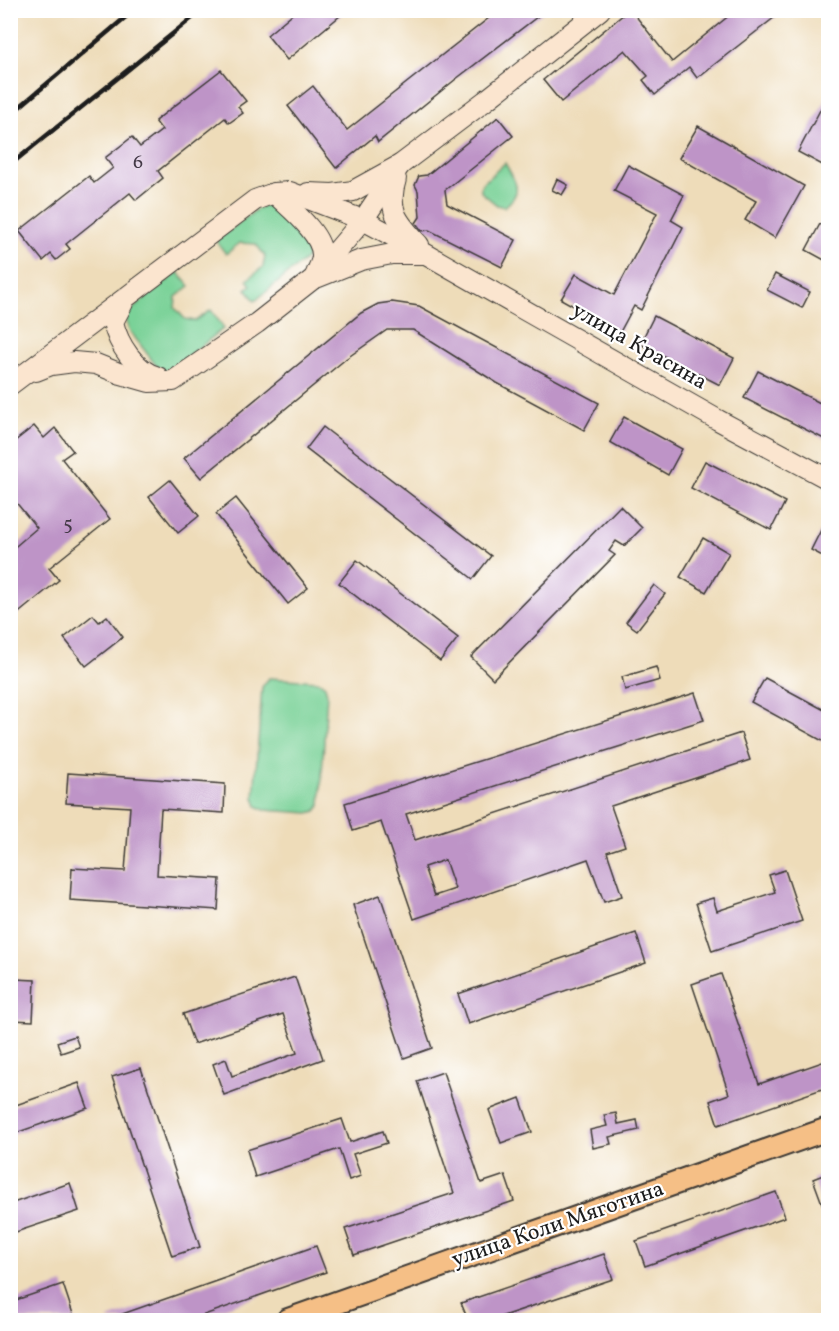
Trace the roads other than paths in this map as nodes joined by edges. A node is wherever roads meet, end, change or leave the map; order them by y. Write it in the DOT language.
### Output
graph roads {
  1 [pos="600,10"];
  2 [pos="400,165"];
  3 [pos="282,192"];
  4 [pos="363,220"];
  5 [pos="426,254"];
  6 [pos="314,279"];
  7 [pos="124,300"];
  8 [pos="173,381"];
  9 [pos="15,382"];
  10 [pos="828,479"];
  11 [pos="828,1130"];
  12 [pos="288,1320"];
  1 -- 2 [label="main road"];
  2 -- 3 [label="main road"];
  2 -- 4 [label="main road"];
  2 -- 5 [label="main road"];
  3 -- 4 [label="main road"];
  3 -- 6 [label="main road"];
  3 -- 7 [label="main road"];
  4 -- 5 [label="main road, улица Красина"];
  4 -- 6 [label="main road"];
  5 -- 6 [label="main road"];
  5 -- 10 [label="main road, улица Красина"];
  6 -- 8 [label="main road"];
  7 -- 8 [label="main road"];
  7 -- 9 [label="main road"];
  8 -- 9 [label="main road"];
  11 -- 12 [label="main road, улица Коли Мяготина"];
}
